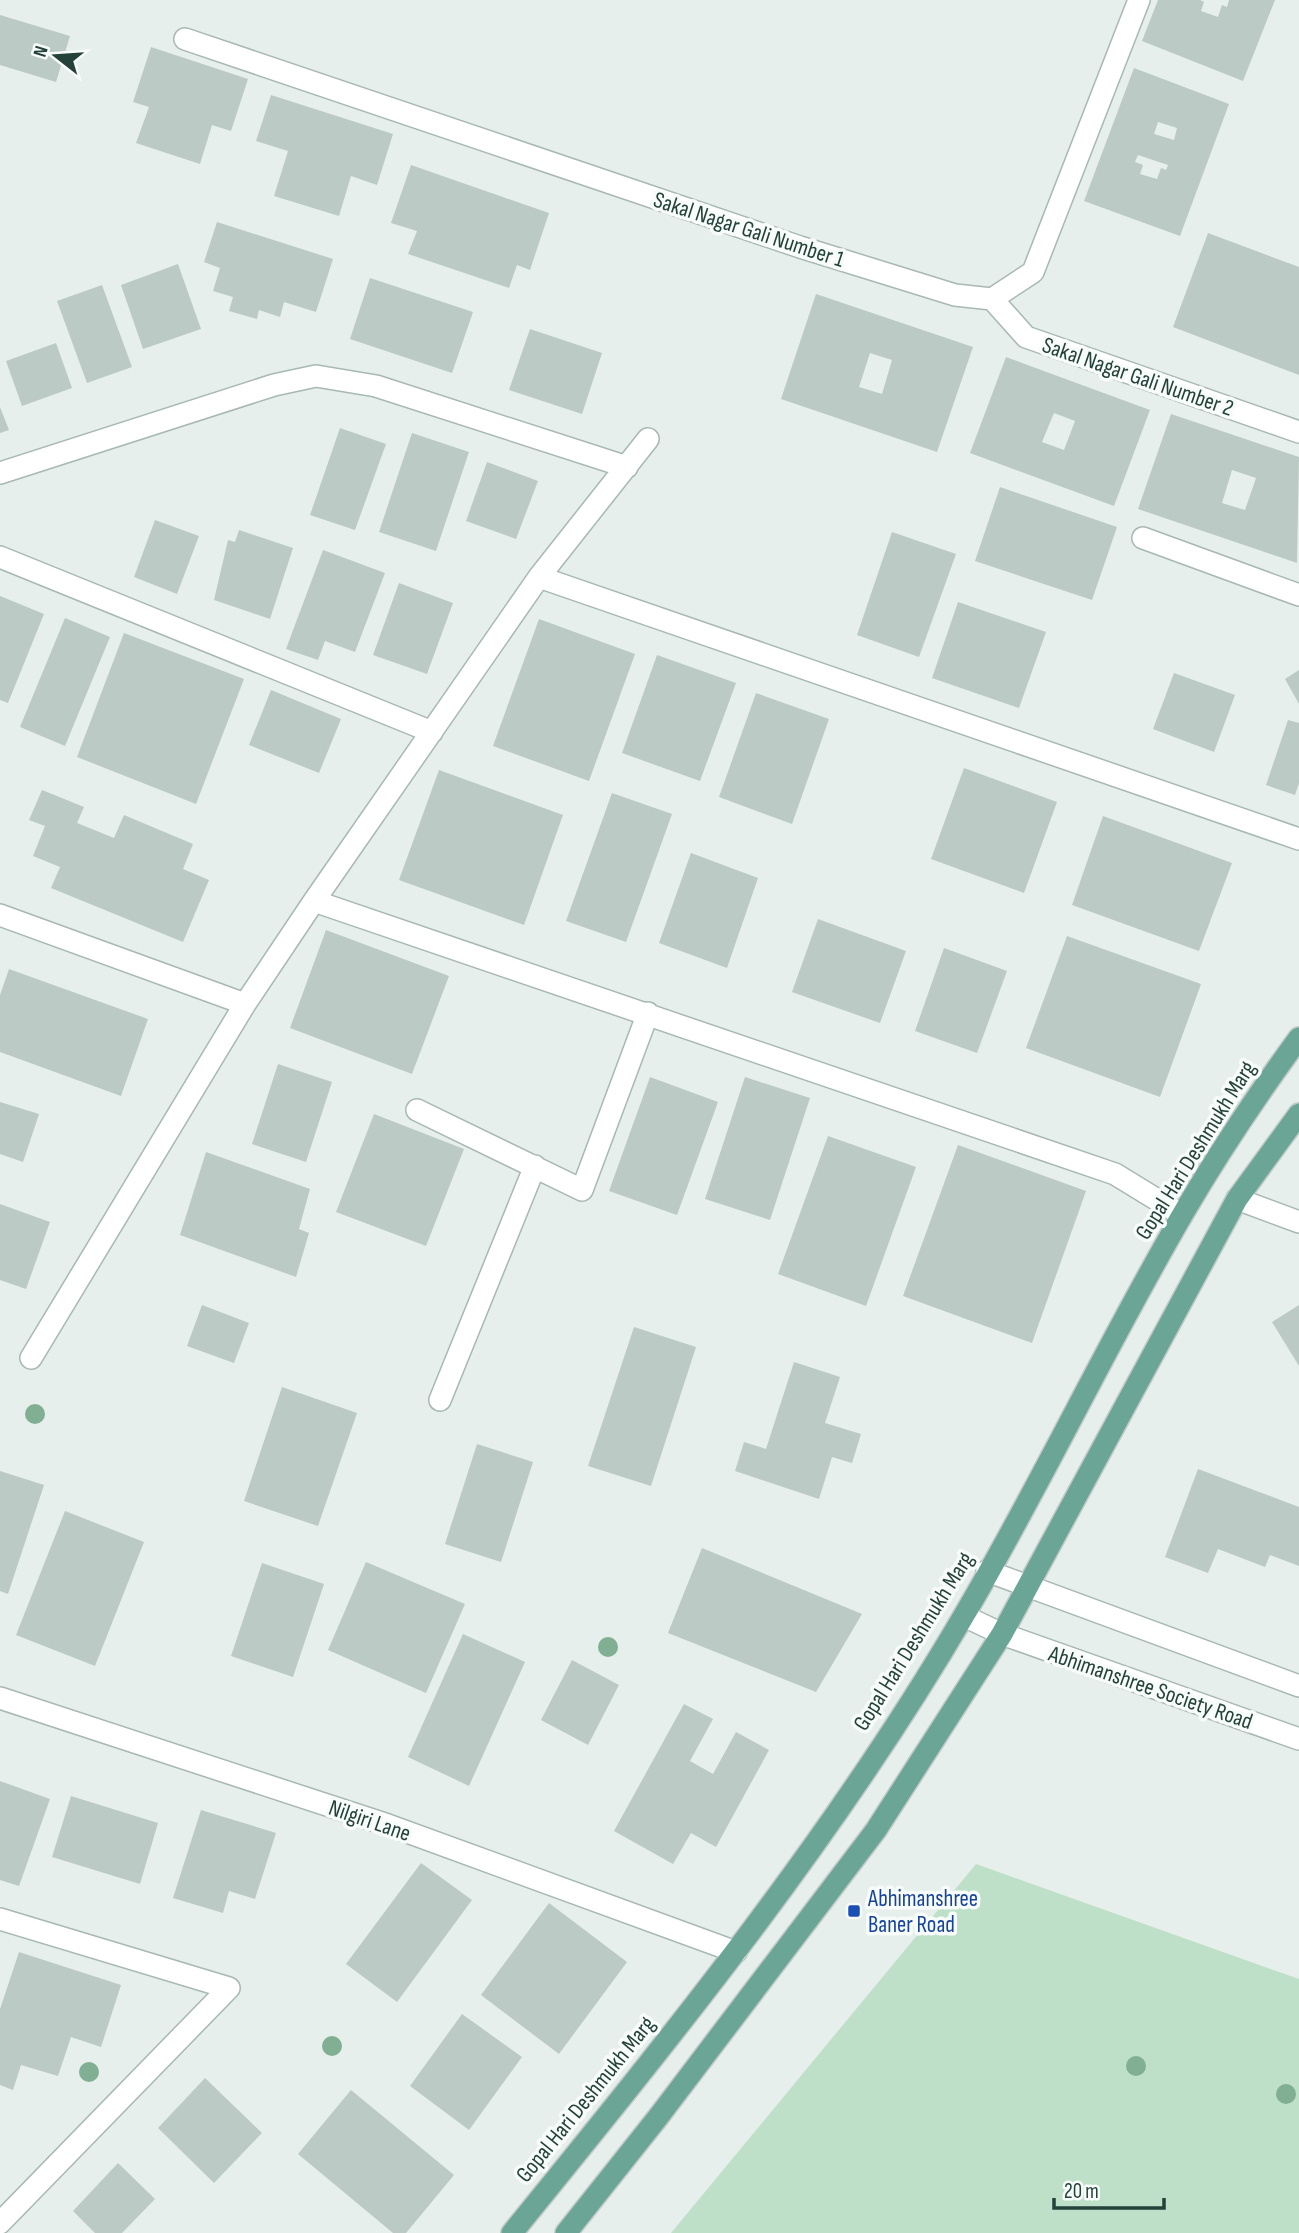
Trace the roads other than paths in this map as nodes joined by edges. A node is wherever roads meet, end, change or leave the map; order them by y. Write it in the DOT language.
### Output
graph roads {
  1 [pos="1139,0"];
  2 [pos="185,38"];
  3 [pos="992,299"];
  4 [pos="1299,432"];
  5 [pos="648,439"];
  6 [pos="627,467"];
  7 [pos="0,473"];
  8 [pos="1143,538"];
  9 [pos="0,557"];
  10 [pos="539,577"];
  11 [pos="1299,595"];
  12 [pos="432,732"];
  13 [pos="1299,839"];
  14 [pos="314,901"];
  15 [pos="0,915"];
  16 [pos="245,1004"];
  17 [pos="648,1013"];
  18 [pos="1299,1038"];
  19 [pos="417,1110"];
  20 [pos="1299,1114"];
  21 [pos="535,1166"];
  22 [pos="1237,1199"];
  23 [pos="1182,1215"];
  24 [pos="1299,1222"];
  25 [pos="31,1357"];
  26 [pos="440,1400"];
  27 [pos="988,1571"];
  28 [pos="1025,1588"];
  29 [pos="964,1616"];
  30 [pos="1002,1634"];
  31 [pos="1299,1686"];
  32 [pos="0,1698"];
  33 [pos="1299,1739"];
  34 [pos="0,1919"];
  35 [pos="736,1951"];
  36 [pos="0,2223"];
  37 [pos="512,2233"];
  38 [pos="566,2233"];
  1 -- 3 [label="street"];
  2 -- 3 [label="street, Sakal Nagar Gali Number 1"];
  3 -- 4 [label="street, Sakal Nagar Gali Number 2"];
  5 -- 6 [label="street"];
  6 -- 7 [label="street"];
  6 -- 10 [label="street"];
  8 -- 11 [label="street"];
  9 -- 12 [label="street"];
  10 -- 12 [label="street"];
  10 -- 13 [label="street"];
  12 -- 14 [label="street"];
  14 -- 16 [label="street"];
  14 -- 17 [label="street"];
  15 -- 16 [label="street"];
  16 -- 25 [label="street"];
  17 -- 21 [label="street"];
  17 -- 23 [label="street"];
  18 -- 23 [label="main road, Gopal Hari Deshmukh Marg"];
  19 -- 21 [label="street"];
  20 -- 22 [label="main road"];
  21 -- 26 [label="street"];
  22 -- 24 [label="street"];
  22 -- 28 [label="main road"];
  23 -- 27 [label="main road, Gopal Hari Deshmukh Marg"];
  27 -- 28 [label="street"];
  27 -- 29 [label="main road, Gopal Hari Deshmukh Marg"];
  28 -- 30 [label="main road"];
  28 -- 31 [label="street"];
  29 -- 30 [label="street, Abhimanshree Society Road"];
  29 -- 35 [label="main road, Gopal Hari Deshmukh Marg"];
  30 -- 33 [label="street, Abhimanshree Society Road"];
  30 -- 38 [label="main road"];
  32 -- 35 [label="street, Nilgiri Lane"];
  34 -- 36 [label="street"];
  35 -- 37 [label="main road, Gopal Hari Deshmukh Marg"];
}
